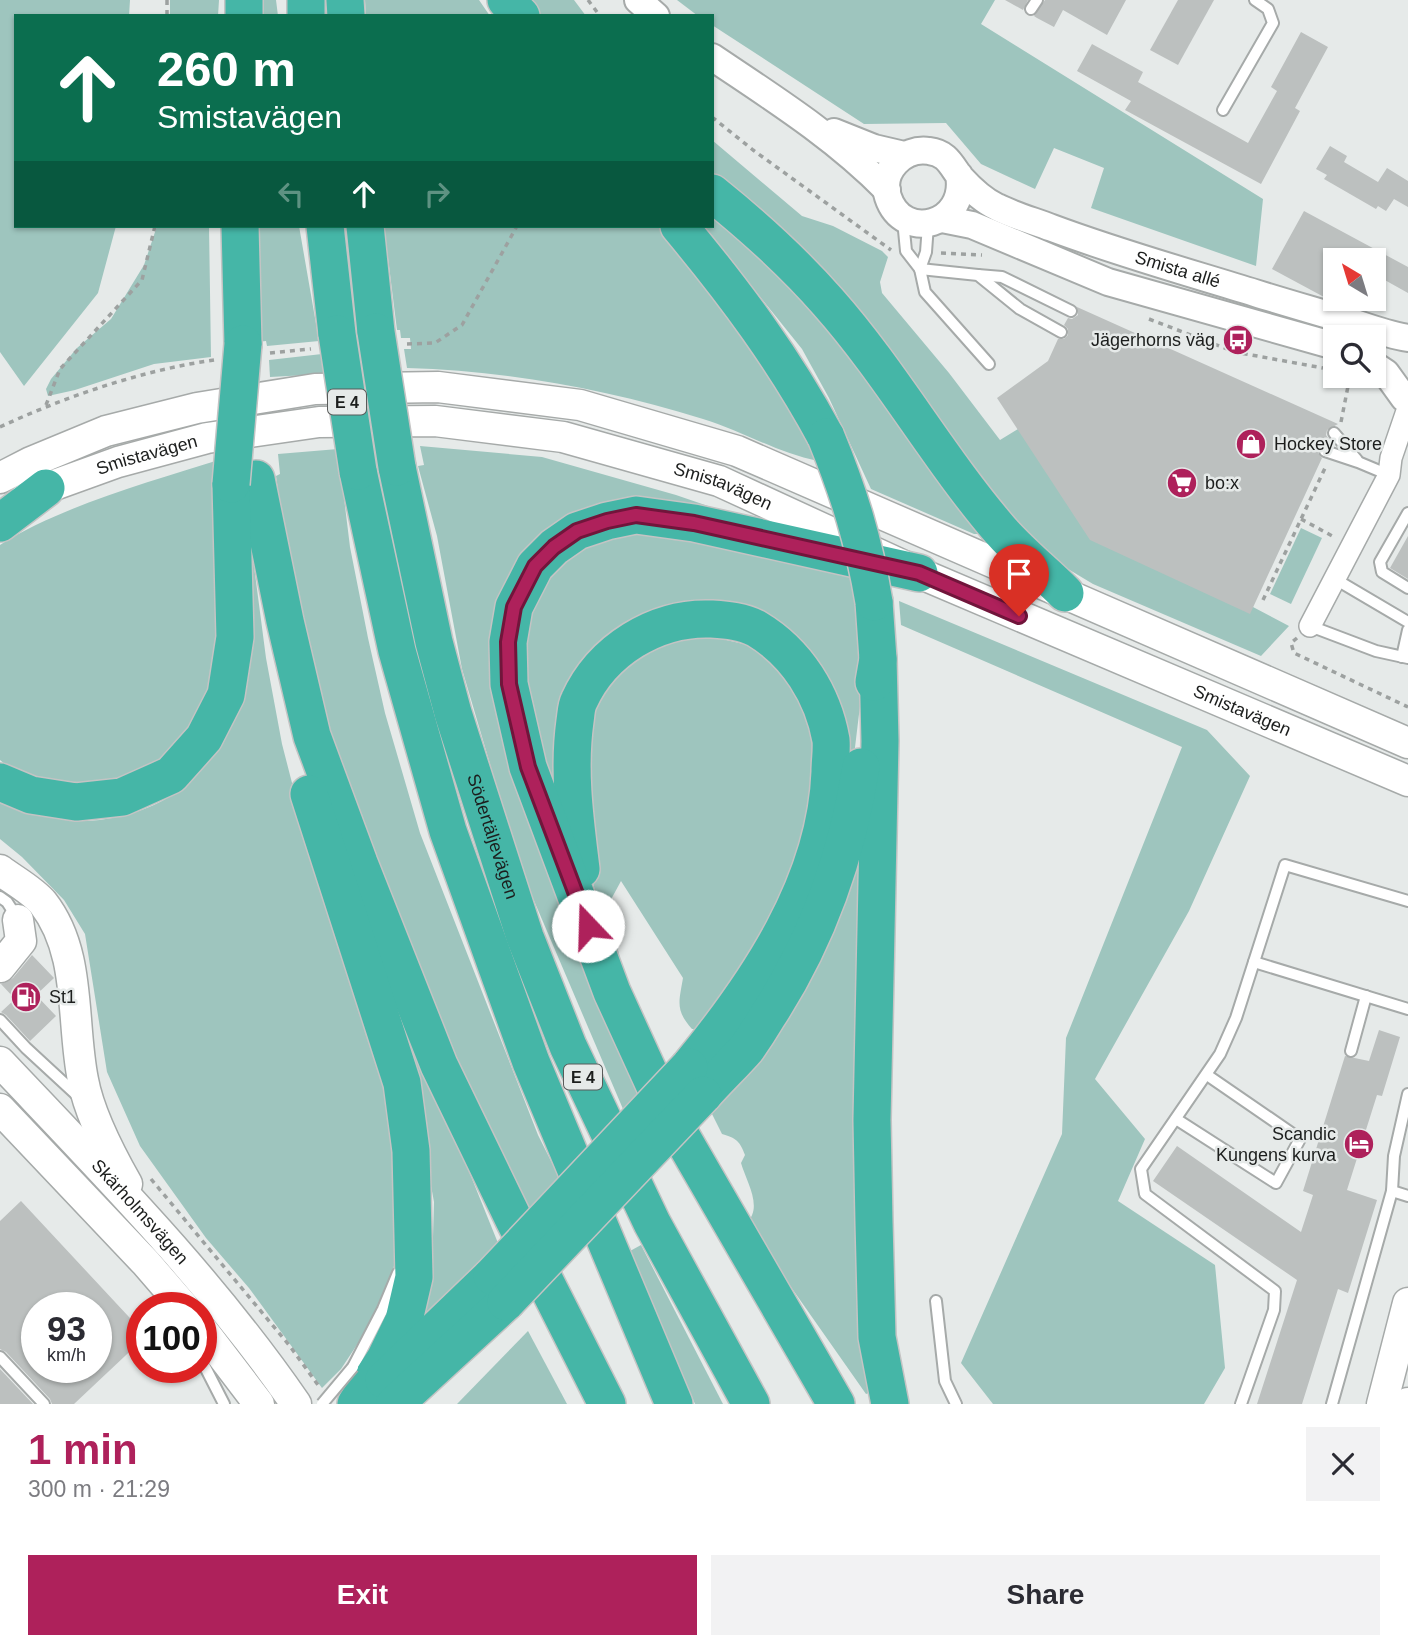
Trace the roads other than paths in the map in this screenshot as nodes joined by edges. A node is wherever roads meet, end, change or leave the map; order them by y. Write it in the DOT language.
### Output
graph roads {
  1 [pos="506,0"];
  2 [pos="638,0"];
  3 [pos="1255,0"];
  4 [pos="518,14"];
  5 [pos="654,14"];
  6 [pos="714,58"];
  7 [pos="1223,110"];
  8 [pos="810,122"];
  9 [pos="904,155"];
  10 [pos="959,175"];
  11 [pos="887,190"];
  12 [pos="714,194"];
  13 [pos="903,217"];
  14 [pos="935,221"];
  15 [pos="240,228"];
  16 [pos="325,228"];
  17 [pos="365,228"];
  18 [pos="681,228"];
  19 [pos="920,270"];
  20 [pos="978,275"];
  21 [pos="1071,311"];
  22 [pos="1061,332"];
  23 [pos="1408,338"];
  24 [pos="1323,343"];
  25 [pos="989,364"];
  26 [pos="1408,368"];
  27 [pos="1386,373"];
  28 [pos="1406,407"];
  29 [pos="1336,435"];
  30 [pos="1328,452"];
  31 [pos="1408,459"];
  32 [pos="1358,462"];
  33 [pos="1389,475"];
  34 [pos="0,478"];
  35 [pos="243,482"];
  36 [pos="46,488"];
  37 [pos="0,511"];
  38 [pos="1408,513"];
  39 [pos="0,523"];
  40 [pos="919,573"];
  41 [pos="1335,579"];
  42 [pos="1408,588"];
  43 [pos="1065,593"];
  44 [pos="1408,622"];
  45 [pos="1310,626"];
  46 [pos="1408,630"];
  47 [pos="1405,658"];
  48 [pos="878,659"];
  49 [pos="1408,743"];
  50 [pos="1408,781"];
  51 [pos="0,782"];
  52 [pos="1,878"];
  53 [pos="1408,901"];
  54 [pos="18,920"];
  55 [pos="588,926"];
  56 [pos="1254,962"];
  57 [pos="0,967"];
  58 [pos="1366,996"];
  59 [pos="1408,1009"];
  60 [pos="0,1020"];
  61 [pos="1351,1051"];
  62 [pos="0,1062"];
  63 [pos="1208,1075"];
  64 [pos="696,1081"];
  65 [pos="1408,1094"];
  66 [pos="90,1107"];
  67 [pos="0,1109"];
  68 [pos="1176,1119"];
  69 [pos="0,1138"];
  70 [pos="1392,1191"];
  71 [pos="1408,1196"];
  72 [pos="95,1210"];
  73 [pos="149,1220"];
  74 [pos="414,1235"];
  75 [pos="741,1238"];
  76 [pos="146,1263"];
  77 [pos="499,1289"];
  78 [pos="162,1292"];
  79 [pos="171,1292"];
  80 [pos="936,1301"];
  81 [pos="1408,1303"];
  82 [pos="217,1349"];
  83 [pos="0,1357"];
  84 [pos="213,1383"];
  85 [pos="340,1402"];
  86 [pos="44,1404"];
  87 [pos="224,1404"];
  88 [pos="259,1404"];
  89 [pos="296,1404"];
  90 [pos="395,1404"];
  91 [pos="414,1404"];
  92 [pos="607,1404"];
  93 [pos="674,1404"];
  94 [pos="751,1404"];
  95 [pos="836,1404"];
  96 [pos="858,1404"];
  97 [pos="890,1404"];
  98 [pos="956,1404"];
  99 [pos="1241,1404"];
  100 [pos="1332,1404"];
  101 [pos="1382,1404"];
  1 -- 4 [label="highway"];
  2 -- 5 [label="street"];
  3 -- 7 [label="lane"];
  6 -- 8 [label="street, Smista allé"];
  8 -- 9 [label="street, Smista allé"];
  8 -- 11 [label="street, Smista allé"];
  9 -- 10 [label="street, Smista allé"];
  9 -- 11 [label="street"];
  10 -- 14 [label="street"];
  10 -- 23 [label="street, Smista allé"];
  11 -- 13 [label="street, Smista allé"];
  12 -- 43 [label="highway"];
  13 -- 14 [label="street, Smista allé"];
  13 -- 19 [label="lane"];
  14 -- 19 [label="lane"];
  14 -- 24 [label="street, Smista allé"];
  15 -- 35 [label="highway, bridge"];
  16 -- 93 [label="highway, E 4, bridge"];
  17 -- 94 [label="highway, Södertäljevägen / E 4, bridge"];
  18 -- 48 [label="highway, bridge"];
  19 -- 20 [label="lane"];
  19 -- 25 [label="lane"];
  20 -- 21 [label="lane"];
  20 -- 22 [label="lane"];
  26 -- 28 [label="street"];
  27 -- 28 [label="street"];
  28 -- 33 [label="street"];
  29 -- 32 [label="lane"];
  30 -- 32 [label="lane"];
  31 -- 33 [label="street"];
  32 -- 33 [label="lane"];
  33 -- 41 [label="street"];
  34 -- 43 [label="main road, Smistavägen"];
  35 -- 51 [label="highway"];
  35 -- 74 [label="highway"];
  35 -- 92 [label="highway"];
  36 -- 37 [label="main road, Smistavägen"];
  36 -- 39 [label="highway"];
  36 -- 40 [label="main road, Smistavägen"];
  38 -- 42 [label="lane"];
  40 -- 50 [label="main road, Smistavägen"];
  40 -- 55 [label="highway"];
  41 -- 44 [label="lane"];
  41 -- 45 [label="street"];
  43 -- 49 [label="main road, Smistavägen"];
  45 -- 47 [label="lane"];
  46 -- 47 [label="lane"];
  48 -- 64 [label="highway"];
  48 -- 97 [label="highway"];
  52 -- 54 [label="lane"];
  52 -- 66 [label="main road"];
  53 -- 56 [label="lane"];
  54 -- 57 [label="main road"];
  55 -- 64 [label="highway"];
  55 -- 75 [label="highway"];
  56 -- 58 [label="lane"];
  56 -- 63 [label="lane"];
  58 -- 59 [label="lane"];
  58 -- 61 [label="lane"];
  60 -- 66 [label="lane"];
  62 -- 73 [label="main road, Skärholmsvägen"];
  63 -- 68 [label="lane"];
  63 -- 68 [label="lane"];
  64 -- 77 [label="highway, bridge"];
  65 -- 70 [label="lane"];
  66 -- 73 [label="main road"];
  67 -- 72 [label="main road, Skärholmsvägen"];
  68 -- 99 [label="lane"];
  69 -- 72 [label="main road"];
  70 -- 71 [label="lane"];
  70 -- 100 [label="lane"];
  72 -- 76 [label="main road, Skärholmsvägen"];
  73 -- 89 [label="main road, Skärholmsvägen"];
  74 -- 85 [label="lane, bridge"];
  74 -- 85 [label="highway"];
  75 -- 95 [label="highway"];
  75 -- 96 [label="highway"];
  76 -- 78 [label="lane"];
  76 -- 79 [label="main road, Skärholmsvägen"];
  77 -- 85 [label="highway"];
  77 -- 90 [label="highway"];
  77 -- 91 [label="highway"];
  80 -- 98 [label="lane"];
  81 -- 101 [label="main road"];
  82 -- 88 [label="main road"];
  83 -- 86 [label="lane"];
  84 -- 87 [label="lane"];
}
